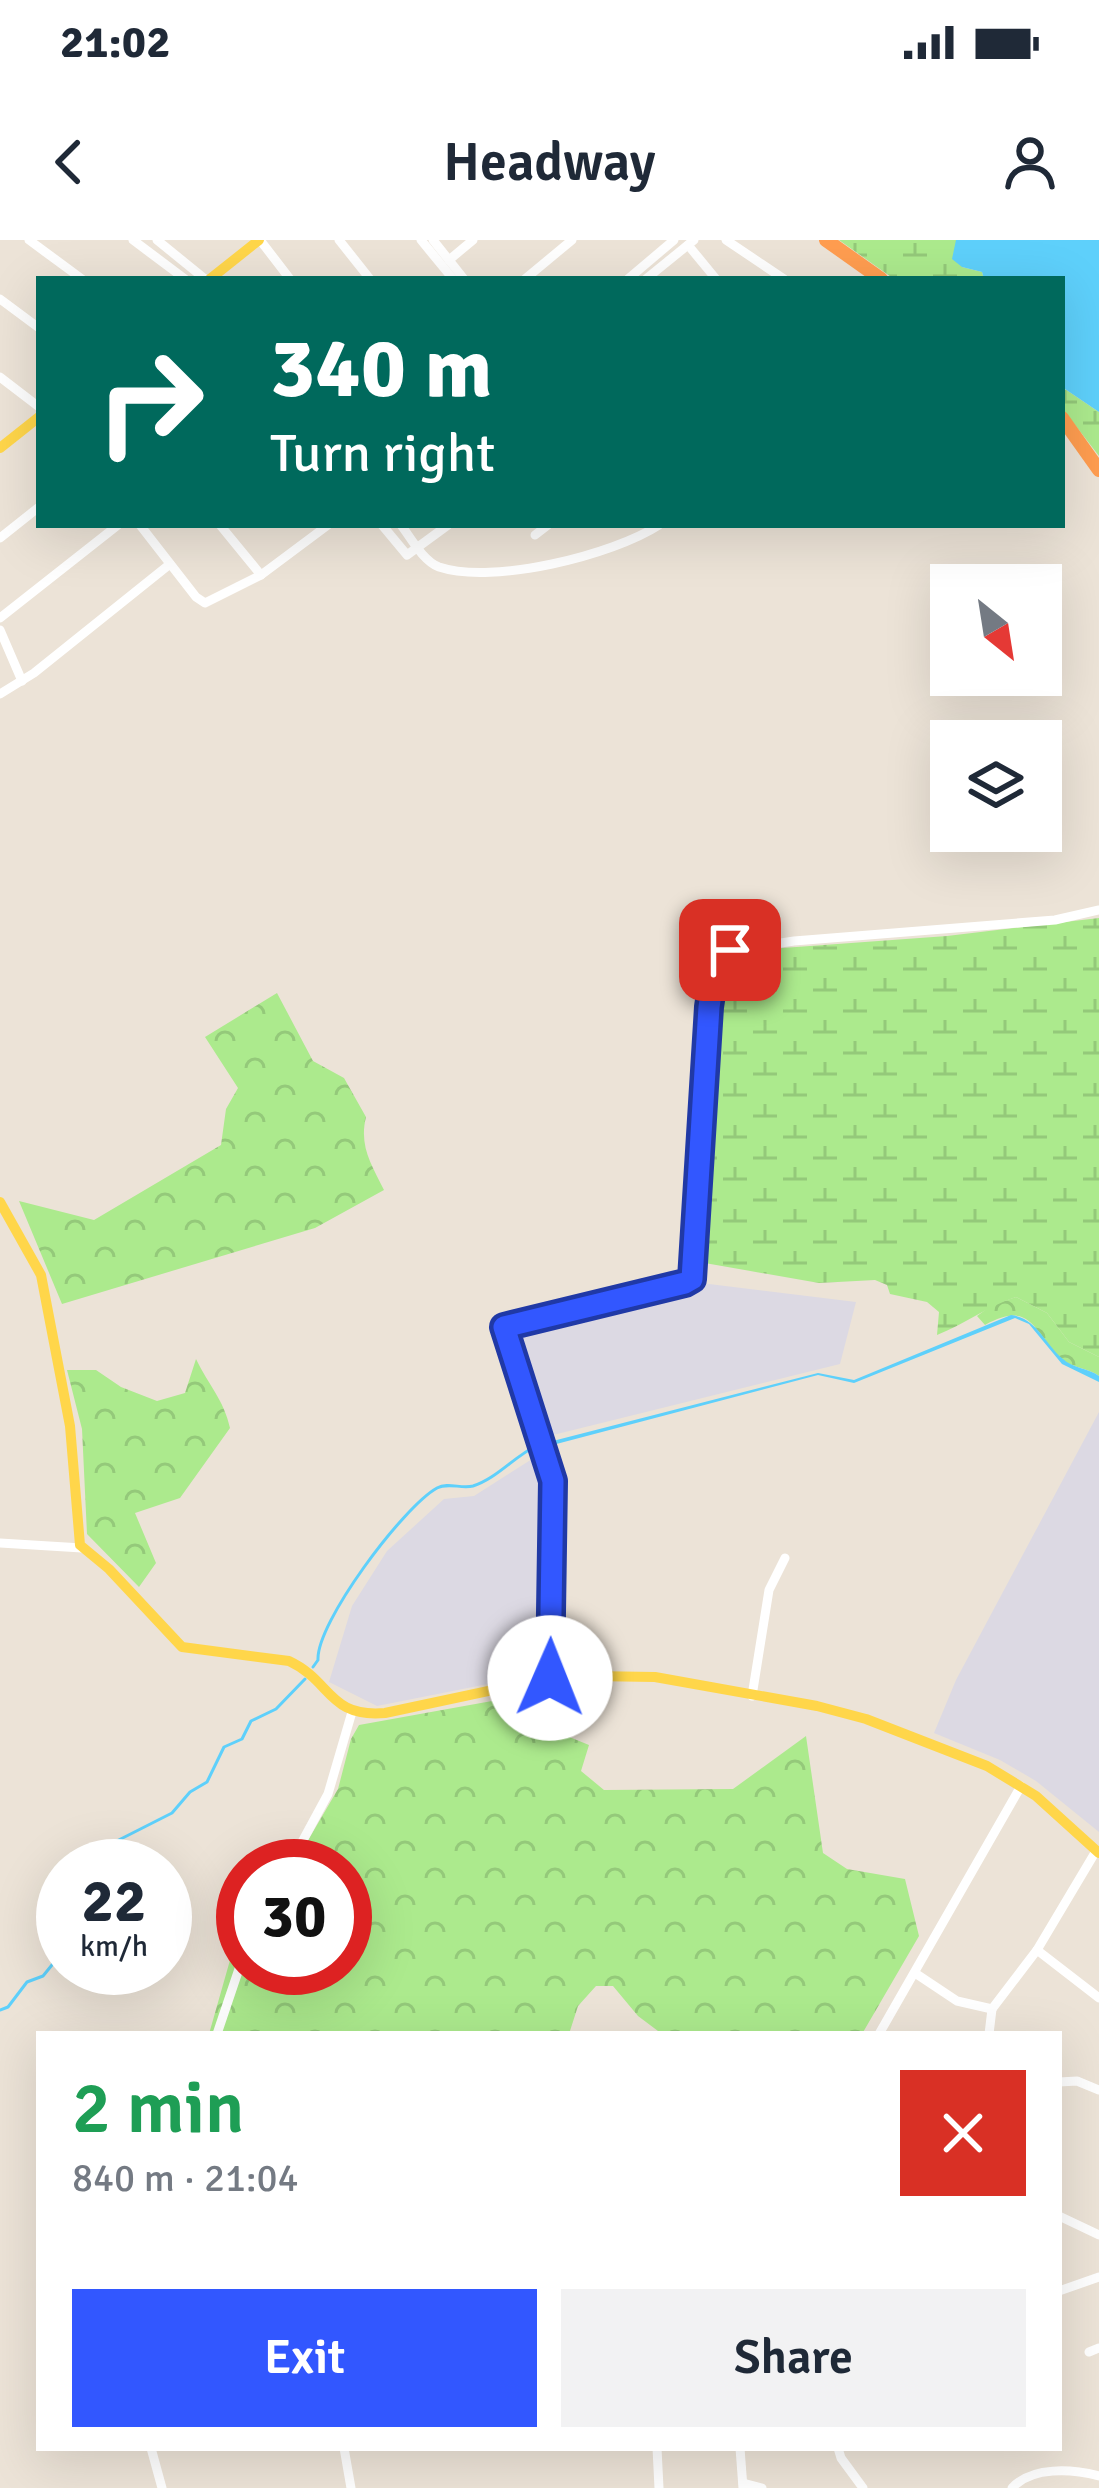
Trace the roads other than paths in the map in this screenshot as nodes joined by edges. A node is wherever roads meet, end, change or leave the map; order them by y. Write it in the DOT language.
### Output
graph roads {
  1 [pos="29,240"];
  2 [pos="133,240"];
  3 [pos="157,240"];
  4 [pos="259,240"];
  5 [pos="339,240"];
  6 [pos="422,240"];
  7 [pos="434,240"];
  8 [pos="473,240"];
  9 [pos="572,240"];
  10 [pos="674,240"];
  11 [pos="726,240"];
  12 [pos="826,240"];
  13 [pos="691,243"];
  14 [pos="172,245"];
  15 [pos="449,260"];
  16 [pos="78,276"];
  17 [pos="181,276"];
  18 [pos="205,276"];
  19 [pos="212,276"];
  20 [pos="288,276"];
  21 [pos="368,276"];
  22 [pos="451,276"];
  23 [pos="462,276"];
  24 [pos="530,276"];
  25 [pos="632,276"];
  26 [pos="650,276"];
  27 [pos="714,276"];
  28 [pos="780,276"];
  29 [pos="877,276"];
  30 [pos="0,299"];
  31 [pos="36,326"];
  32 [pos="0,377"];
  33 [pos="36,404"];
  34 [pos="36,419"];
  35 [pos="1065,422"];
  36 [pos="0,448"];
  37 [pos="1095,464"];
  38 [pos="36,509"];
  39 [pos="114,528"];
  40 [pos="142,528"];
  41 [pos="222,528"];
  42 [pos="304,528"];
  43 [pos="324,528"];
  44 [pos="384,528"];
  45 [pos="403,528"];
  46 [pos="444,528"];
  47 [pos="544,528"];
  48 [pos="654,528"];
  49 [pos="535,535"];
  50 [pos="0,538"];
  51 [pos="312,538"];
  52 [pos="419,548"];
  53 [pos="170,564"];
  54 [pos="261,575"];
  55 [pos="0,618"];
  56 [pos="0,630"];
  57 [pos="22,681"];
  58 [pos="0,694"];
  59 [pos="1099,910"];
  60 [pos="0,1202"];
  61 [pos="0,1543"];
  62 [pos="82,1548"];
  63 [pos="785,1558"];
  64 [pos="550,1678"];
  65 [pos="752,1696"];
  66 [pos="352,1712"];
  67 [pos="1022,1786"];
  68 [pos="304,1839"];
  69 [pos="1098,1852"];
  70 [pos="1037,1951"];
  71 [pos="915,1973"];
  72 [pos="230,1995"];
  73 [pos="1099,1998"];
  74 [pos="992,2009"];
  75 [pos="218,2031"];
  76 [pos="881,2031"];
  77 [pos="989,2031"];
  78 [pos="1062,2082"];
  79 [pos="1099,2090"];
  80 [pos="1062,2217"];
  81 [pos="1099,2235"];
  82 [pos="1099,2277"];
  83 [pos="1062,2290"];
  84 [pos="153,2451"];
  85 [pos="345,2451"];
  86 [pos="657,2451"];
  87 [pos="740,2451"];
  88 [pos="839,2451"];
  89 [pos="1099,2476"];
  90 [pos="743,2485"];
  91 [pos="162,2488"];
  92 [pos="351,2488"];
  93 [pos="659,2488"];
  94 [pos="762,2488"];
  95 [pos="863,2488"];
  96 [pos="1012,2488"];
  1 -- 16 [label="street"];
  2 -- 17 [label="street"];
  3 -- 14 [label="street"];
  4 -- 19 [label="main road"];
  4 -- 20 [label="street"];
  5 -- 21 [label="street"];
  6 -- 22 [label="street"];
  7 -- 15 [label="street"];
  8 -- 15 [label="street"];
  9 -- 24 [label="street"];
  10 -- 25 [label="street"];
  11 -- 28 [label="street"];
  12 -- 29 [label="highway"];
  13 -- 26 [label="street"];
  13 -- 27 [label="street"];
  14 -- 18 [label="street"];
  15 -- 23 [label="street"];
  30 -- 31 [label="street"];
  32 -- 33 [label="street"];
  34 -- 36 [label="main road"];
  35 -- 37 [label="highway"];
  38 -- 50 [label="street"];
  39 -- 55 [label="street"];
  40 -- 53 [label="street"];
  41 -- 54 [label="street"];
  42 -- 51 [label="street"];
  43 -- 51 [label="street"];
  44 -- 52 [label="street"];
  45 -- 52 [label="street"];
  46 -- 52 [label="street"];
  47 -- 49 [label="street"];
  48 -- 52 [label="street"];
  51 -- 54 [label="street"];
  53 -- 54 [label="street"];
  53 -- 57 [label="street"];
  56 -- 57 [label="street"];
  57 -- 58 [label="street"];
  59 -- 64 [label="street"];
  60 -- 62 [label="main road"];
  61 -- 62 [label="street"];
  62 -- 66 [label="main road"];
  63 -- 65 [label="street"];
  64 -- 65 [label="main road"];
  64 -- 66 [label="main road"];
  65 -- 67 [label="main road"];
  66 -- 68 [label="street"];
  67 -- 69 [label="main road"];
  67 -- 71 [label="street"];
  69 -- 70 [label="street"];
  70 -- 73 [label="street"];
  70 -- 74 [label="street"];
  71 -- 74 [label="street"];
  71 -- 76 [label="street"];
  72 -- 75 [label="street"];
  74 -- 77 [label="street"];
  78 -- 79 [label="street"];
  80 -- 81 [label="street"];
  82 -- 83 [label="street"];
  84 -- 91 [label="street"];
  85 -- 92 [label="street"];
  86 -- 93 [label="street"];
  87 -- 90 [label="street"];
  88 -- 95 [label="street"];
  89 -- 96 [label="street"];
  90 -- 94 [label="street"];
}
